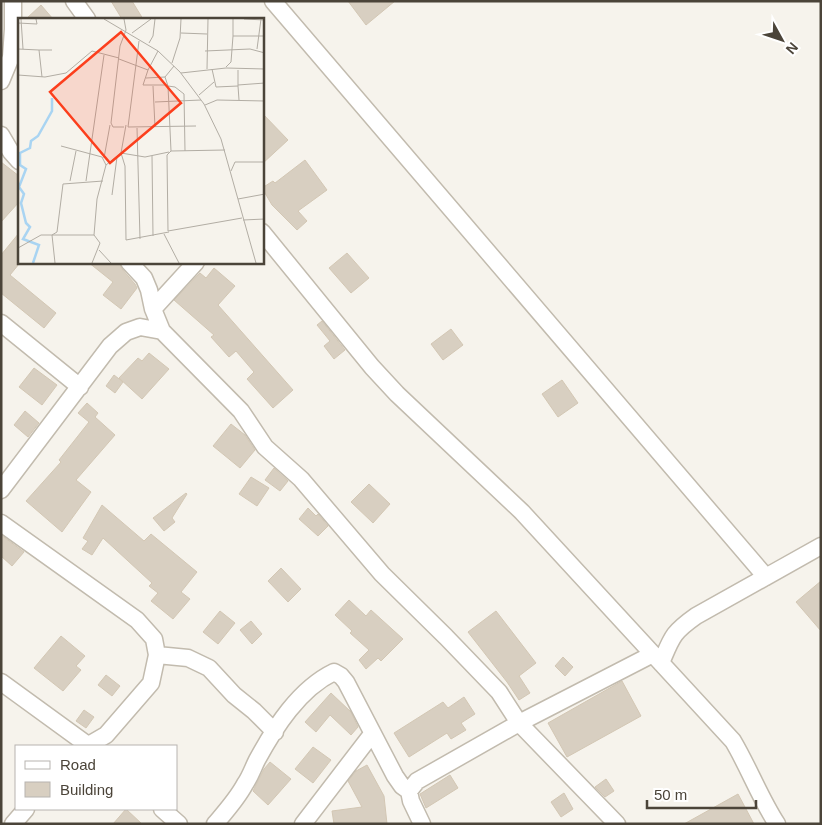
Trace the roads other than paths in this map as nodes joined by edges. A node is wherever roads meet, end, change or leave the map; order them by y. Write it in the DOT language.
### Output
graph roads {
  1 [pos="13,1"];
  2 [pos="74,1"];
  3 [pos="273,1"];
  4 [pos="86,18"];
  5 [pos="1,81"];
  6 [pos="1,138"];
  7 [pos="18,160"];
  8 [pos="264,234"];
  9 [pos="130,264"];
  10 [pos="194,264"];
  11 [pos="153,309"];
  12 [pos="1,323"];
  13 [pos="162,331"];
  14 [pos="80,387"];
  15 [pos="1,490"];
  16 [pos="1,523"];
  17 [pos="821,546"];
  18 [pos="766,577"];
  19 [pos="157,656"];
  20 [pos="657,658"];
  21 [pos="1,682"];
  22 [pos="519,723"];
  23 [pos="275,732"];
  24 [pos="372,734"];
  25 [pos="87,745"];
  26 [pos="90,745"];
  27 [pos="409,790"];
  28 [pos="25,810"];
  29 [pos="163,810"];
  30 [pos="13,824"];
  31 [pos="179,824"];
  32 [pos="215,824"];
  33 [pos="302,824"];
  34 [pos="422,824"];
  35 [pos="617,824"];
  36 [pos="777,824"];
  1 -- 5 [label="street"];
  2 -- 4 [label="street"];
  3 -- 18 [label="street"];
  6 -- 7 [label="street"];
  8 -- 20 [label="street"];
  9 -- 11 [label="street"];
  10 -- 11 [label="street"];
  11 -- 13 [label="street"];
  12 -- 14 [label="street"];
  13 -- 14 [label="street"];
  13 -- 22 [label="street"];
  14 -- 15 [label="street"];
  16 -- 19 [label="street"];
  17 -- 18 [label="street"];
  18 -- 20 [label="street"];
  19 -- 23 [label="street"];
  19 -- 26 [label="street"];
  20 -- 22 [label="street"];
  20 -- 36 [label="street"];
  21 -- 25 [label="street"];
  22 -- 27 [label="street"];
  22 -- 35 [label="street"];
  23 -- 24 [label="street"];
  23 -- 32 [label="street"];
  24 -- 27 [label="street"];
  24 -- 33 [label="street"];
  27 -- 34 [label="street"];
  28 -- 30 [label="street"];
  29 -- 31 [label="street"];
}
